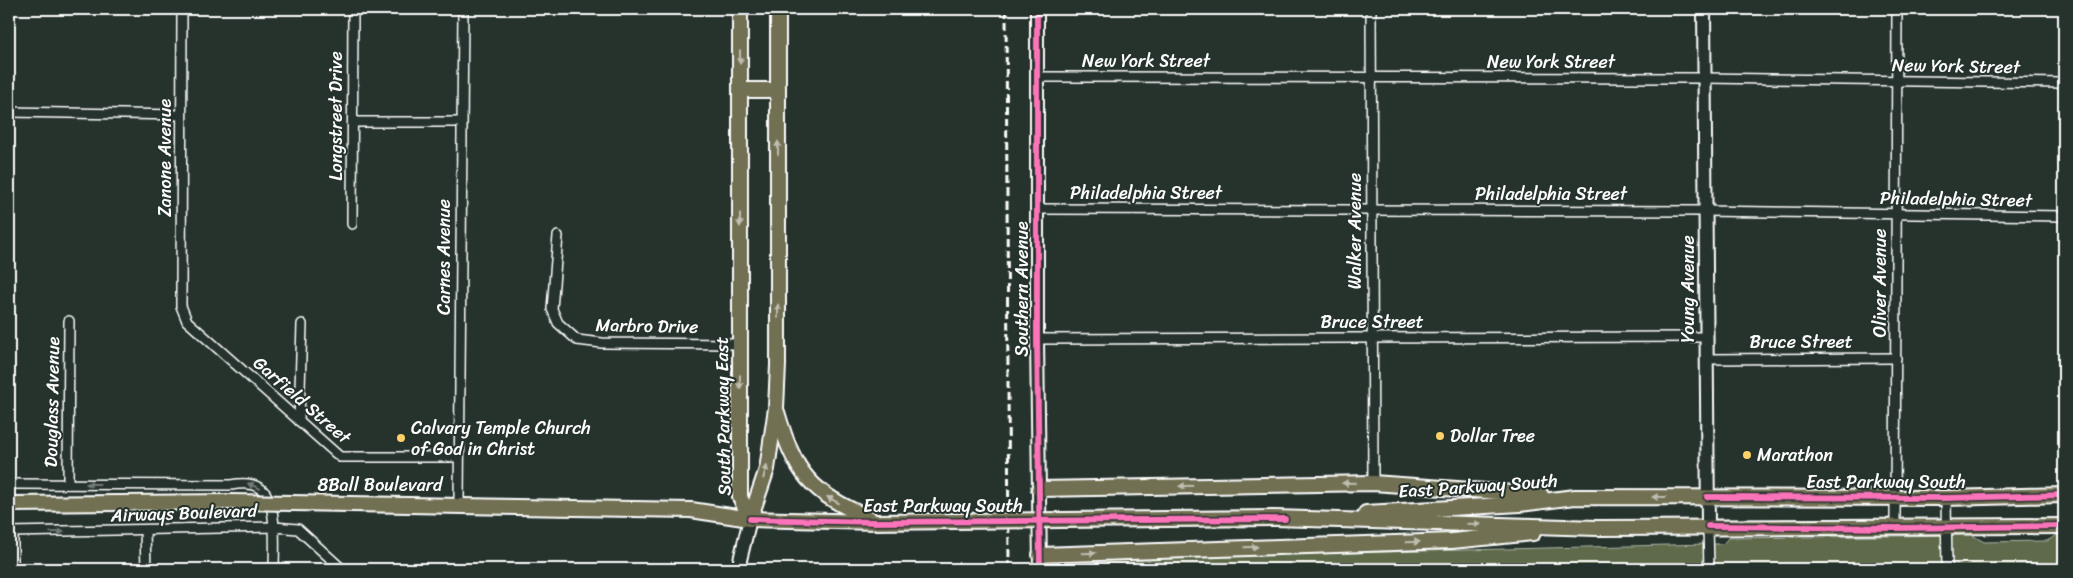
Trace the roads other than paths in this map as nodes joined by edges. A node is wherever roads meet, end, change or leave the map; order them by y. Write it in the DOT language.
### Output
graph roads {
  1 [pos="182,9"];
  2 [pos="353,9"];
  3 [pos="463,9"];
  4 [pos="740,9"];
  5 [pos="778,9"];
  6 [pos="1037,9"];
  7 [pos="1371,9"];
  8 [pos="1704,9"];
  9 [pos="1897,9"];
  10 [pos="1038,77"];
  11 [pos="1705,78"];
  12 [pos="1370,79"];
  13 [pos="1898,81"];
  14 [pos="2064,83"];
  15 [pos="740,90"];
  16 [pos="778,90"];
  17 [pos="9,112"];
  18 [pos="181,115"];
  19 [pos="353,122"];
  20 [pos="461,122"];
  21 [pos="1037,209"];
  22 [pos="1372,210"];
  23 [pos="1705,211"];
  24 [pos="1896,215"];
  25 [pos="2064,216"];
  26 [pos="352,224"];
  27 [pos="558,236"];
  28 [pos="181,306"];
  29 [pos="70,321"];
  30 [pos="302,324"];
  31 [pos="1706,337"];
  32 [pos="1371,338"];
  33 [pos="1037,339"];
  34 [pos="740,344"];
  35 [pos="1896,358"];
  36 [pos="1706,359"];
  37 [pos="776,408"];
  38 [pos="299,421"];
  39 [pos="459,457"];
  40 [pos="1373,483"];
  41 [pos="9,484"];
  42 [pos="68,484"];
  43 [pos="1039,489"];
  44 [pos="2064,495"];
  45 [pos="1575,497"];
  46 [pos="1708,497"];
  47 [pos="1896,497"];
  48 [pos="1946,498"];
  49 [pos="9,504"];
  50 [pos="459,504"];
  51 [pos="750,518"];
  52 [pos="1280,519"];
  53 [pos="877,522"];
  54 [pos="1708,526"];
  55 [pos="2064,526"];
  56 [pos="274,527"];
  57 [pos="1946,527"];
  58 [pos="1597,528"];
  59 [pos="1895,528"];
  60 [pos="145,531"];
  61 [pos="11,532"];
  62 [pos="1040,555"];
  63 [pos="14,569"];
  64 [pos="146,569"];
  65 [pos="274,569"];
  66 [pos="342,569"];
  67 [pos="740,569"];
  68 [pos="1040,569"];
  69 [pos="1709,569"];
  70 [pos="1947,569"];
  1 -- 18 [label="street, Zanone Avenue"];
  2 -- 19 [label="street, Longstreet Drive"];
  3 -- 20 [label="street, Carnes Avenue"];
  4 -- 15 [label="main road, South Parkway East, one-way"];
  5 -- 16 [label="main road, South Parkway East"];
  6 -- 10 [label="street, Southern Avenue"];
  7 -- 12 [label="street, Walker Avenue"];
  8 -- 11 [label="street, Young Avenue"];
  9 -- 13 [label="street, Oliver Avenue"];
  10 -- 12 [label="street, New York Street"];
  10 -- 21 [label="street, Southern Avenue"];
  11 -- 12 [label="street, New York Street"];
  11 -- 13 [label="street, New York Street"];
  11 -- 23 [label="street, Young Avenue"];
  12 -- 22 [label="street, Walker Avenue"];
  13 -- 14 [label="street, New York Street"];
  13 -- 24 [label="street, Oliver Avenue"];
  15 -- 16 [label="main road"];
  15 -- 34 [label="main road, South Parkway East, one-way"];
  37 -- 16 [label="main road, South Parkway East, one-way"];
  17 -- 18 [label="street"];
  18 -- 28 [label="street, Zanone Avenue"];
  19 -- 20 [label="street"];
  19 -- 26 [label="street, Longstreet Drive"];
  20 -- 39 [label="street, Carnes Avenue"];
  21 -- 22 [label="street, Philadelphia Street"];
  21 -- 33 [label="street, Southern Avenue"];
  22 -- 23 [label="street, Philadelphia Street"];
  22 -- 32 [label="street, Walker Avenue"];
  23 -- 24 [label="street, Philadelphia Street"];
  23 -- 31 [label="street, Young Avenue"];
  24 -- 25 [label="street, Philadelphia Street"];
  24 -- 35 [label="street, Oliver Avenue"];
  27 -- 34 [label="street, Marbro Drive"];
  28 -- 38 [label="street, Garfield Street"];
  29 -- 42 [label="street, Douglass Avenue"];
  30 -- 38 [label="street"];
  31 -- 32 [label="street, Bruce Street"];
  31 -- 36 [label="street, Young Avenue"];
  32 -- 33 [label="street, Bruce Street"];
  32 -- 40 [label="street, Walker Avenue"];
  33 -- 43 [label="street, Southern Avenue"];
  34 -- 51 [label="main road, South Parkway East, one-way"];
  35 -- 36 [label="street, Bruce Street"];
  35 -- 47 [label="street, Oliver Avenue"];
  36 -- 46 [label="street, Young Avenue"];
  51 -- 37 [label="main road, South Parkway East, one-way"];
  53 -- 37 [label="main road, one-way"];
  38 -- 39 [label="street, Garfield Street"];
  39 -- 50 [label="street, Carnes Avenue"];
  40 -- 43 [label="main road, one-way"];
  40 -- 45 [label="main road"];
  41 -- 42 [label="street, Airways Boulevard"];
  56 -- 42 [label="street, Airways Boulevard, one-way"];
  43 -- 62 [label="street, Southern Avenue"];
  44 -- 48 [label="main road, East Parkway South"];
  46 -- 45 [label="main road, East Parkway South, one-way"];
  45 -- 52 [label="main road, East Parkway South"];
  46 -- 47 [label="main road, East Parkway South"];
  46 -- 54 [label="street, Young Avenue"];
  47 -- 48 [label="main road, East Parkway South"];
  47 -- 59 [label="street, Oliver Avenue"];
  48 -- 57 [label="street"];
  49 -- 50 [label="main road, 8Ball Boulevard, bridge"];
  50 -- 51 [label="main road, 8Ball Boulevard"];
  51 -- 53 [label="main road, East Parkway South"];
  51 -- 67 [label="street"];
  52 -- 53 [label="main road, East Parkway South, bridge"];
  52 -- 58 [label="main road, East Parkway South, one-way"];
  54 -- 58 [label="main road, East Parkway South"];
  54 -- 59 [label="main road, East Parkway South"];
  54 -- 69 [label="street, Young Avenue"];
  55 -- 57 [label="main road, East Parkway South"];
  56 -- 60 [label="street, Airways Boulevard"];
  56 -- 65 [label="street"];
  56 -- 66 [label="street"];
  57 -- 59 [label="main road, East Parkway South"];
  57 -- 70 [label="street"];
  62 -- 58 [label="main road, one-way"];
  61 -- 60 [label="street, Airways Boulevard, one-way"];
  60 -- 64 [label="street"];
  61 -- 63 [label="street"];
  62 -- 68 [label="street, Southern Avenue"];
}
